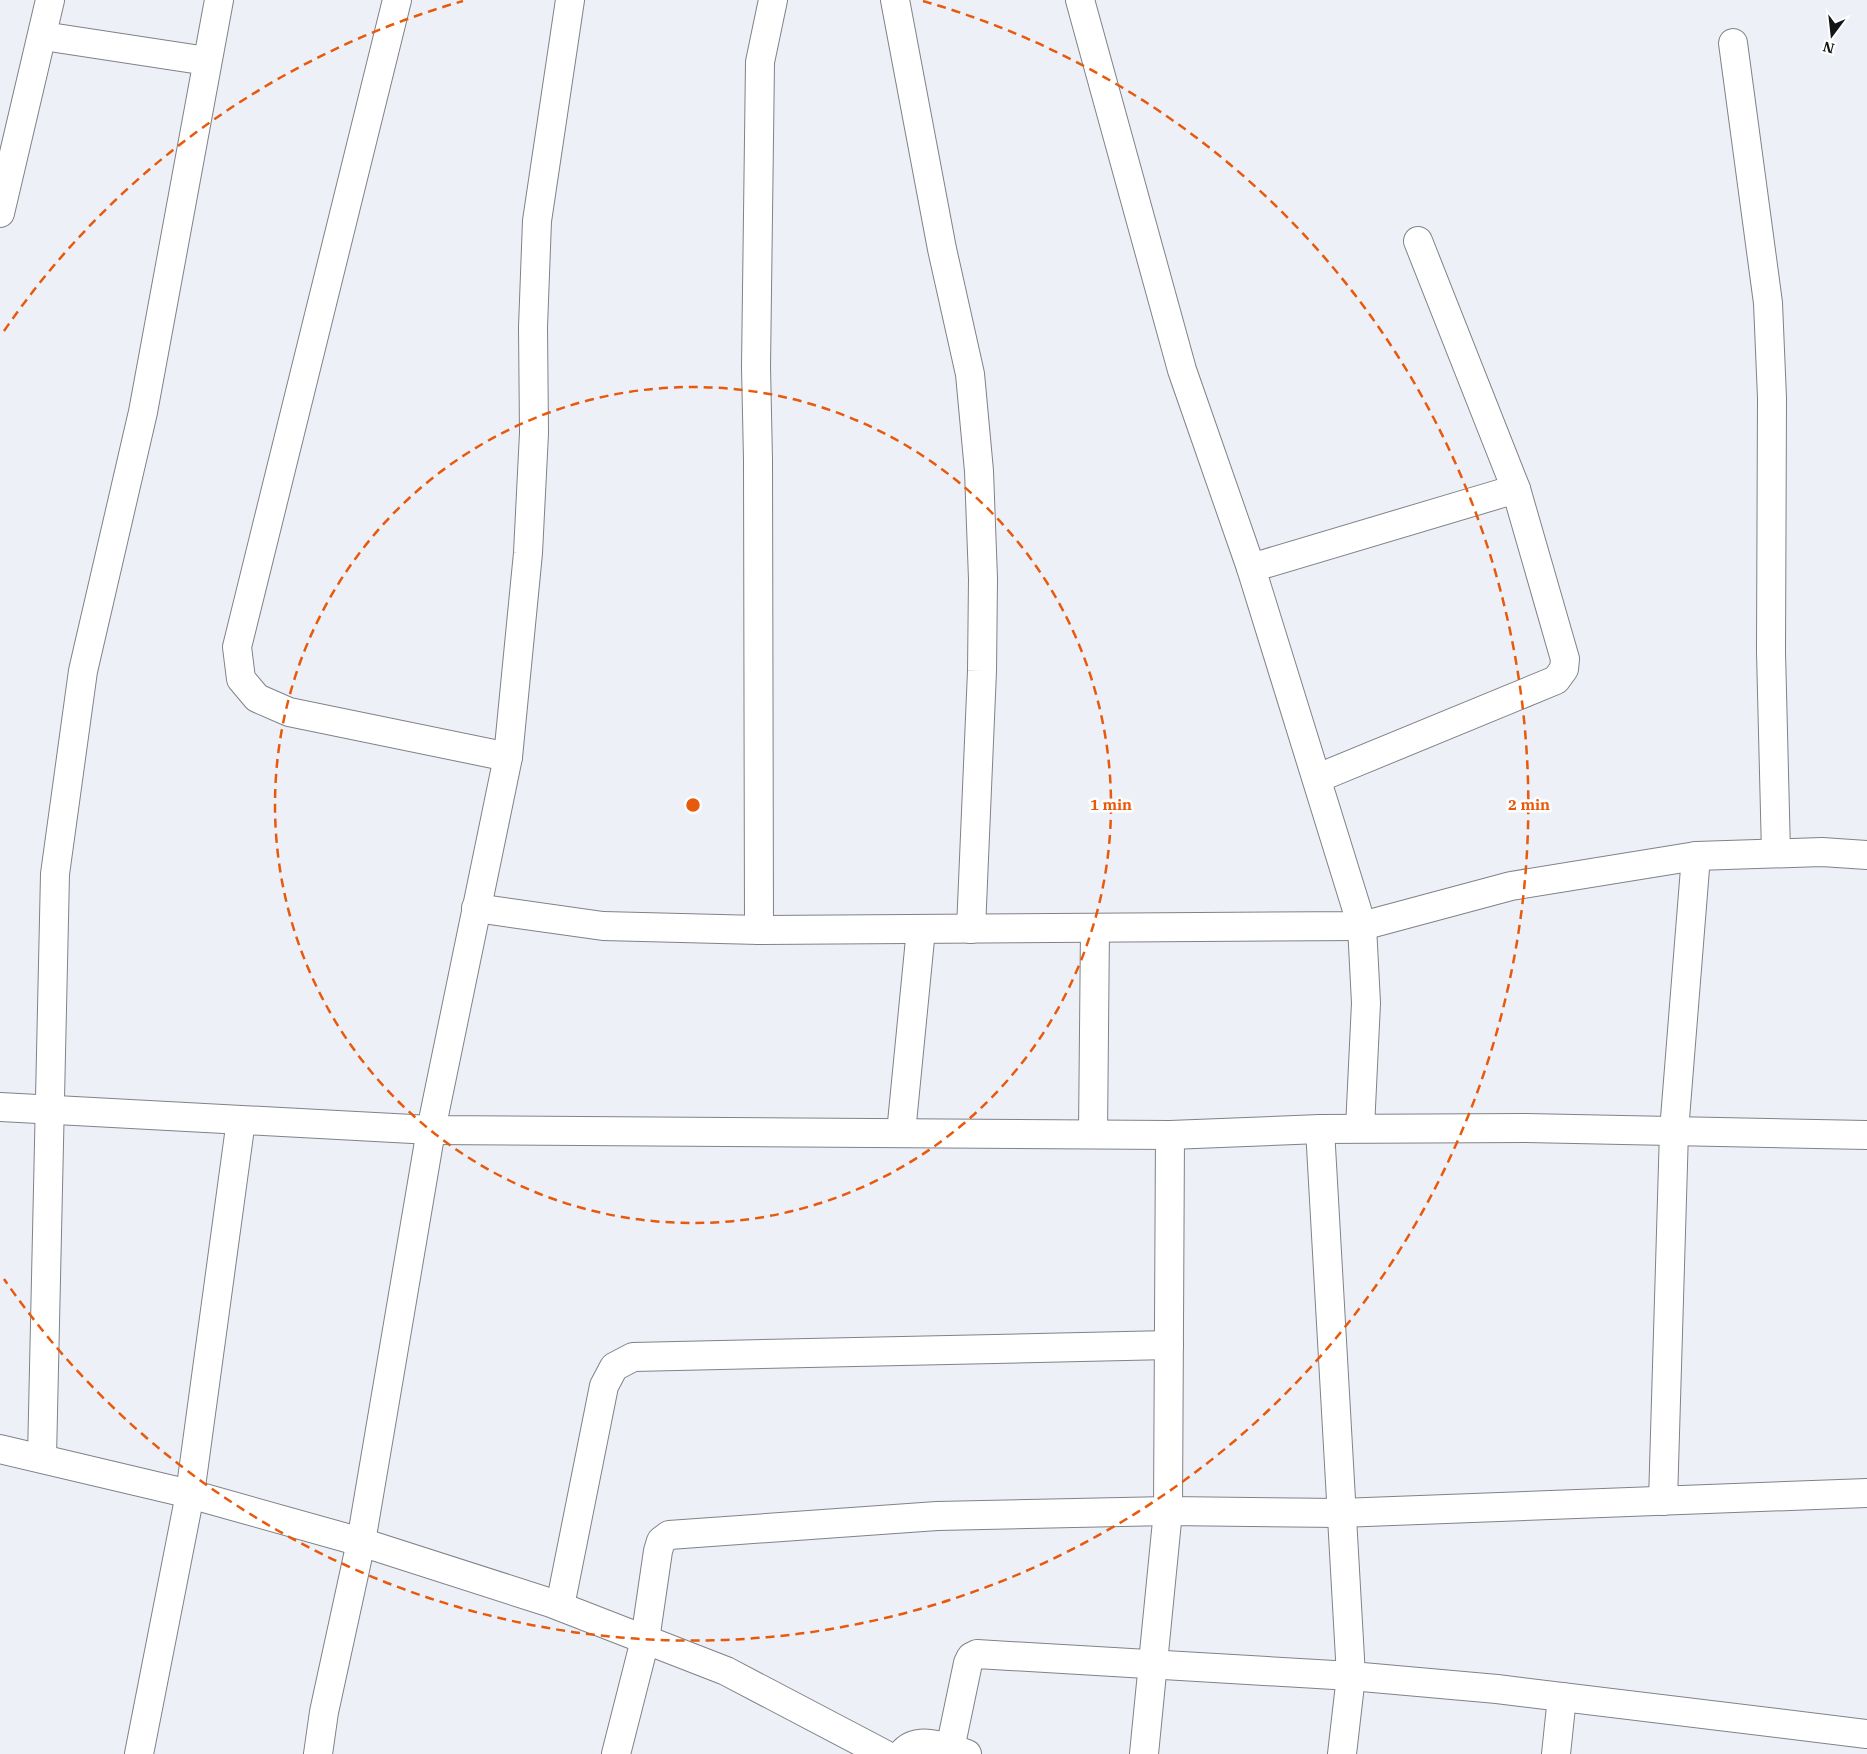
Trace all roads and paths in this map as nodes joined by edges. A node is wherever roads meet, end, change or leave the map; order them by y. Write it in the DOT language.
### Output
graph roads {
  1 [pos="50,0"];
  2 [pos="219,0"];
  3 [pos="396,0"];
  4 [pos="570,0"];
  5 [pos="773,0"];
  6 [pos="895,0"];
  7 [pos="1080,0"];
  8 [pos="43,36"];
  9 [pos="1732,44"];
  10 [pos="207,61"];
  11 [pos="0,212"];
  12 [pos="1418,241"];
  13 [pos="1516,488"];
  14 [pos="1251,568"];
  15 [pos="508,757"];
  16 [pos="1318,778"];
  17 [pos="1776,853"];
  18 [pos="1867,855"];
  19 [pos="1696,856"];
  20 [pos="476,908"];
  21 [pos="1362,926"];
  22 [pos="1094,928"];
  23 [pos="921,929"];
  24 [pos="971,929"];
  25 [pos="758,930"];
  26 [pos="0,1107"];
  27 [pos="49,1110"];
  28 [pos="241,1120"];
  29 [pos="1360,1128"];
  30 [pos="1320,1129"];
  31 [pos="431,1130"];
  32 [pos="1674,1131"];
  33 [pos="901,1133"];
  34 [pos="1093,1134"];
  35 [pos="1170,1135"];
  36 [pos="1867,1135"];
  37 [pos="1169,1344"];
  38 [pos="0,1449"];
  39 [pos="42,1458"];
  40 [pos="1867,1493"];
  41 [pos="190,1494"];
  42 [pos="1662,1501"];
  43 [pos="1168,1511"];
  44 [pos="1340,1513"];
  45 [pos="361,1542"];
  46 [pos="560,1606"];
  47 [pos="645,1640"];
  48 [pos="1153,1666"];
  49 [pos="1351,1676"];
  50 [pos="1562,1696"];
  51 [pos="1867,1734"];
  52 [pos="959,1751"];
  53 [pos="139,1754"];
  54 [pos="318,1754"];
  55 [pos="616,1754"];
  56 [pos="884,1754"];
  57 [pos="902,1754"];
  58 [pos="1144,1754"];
  59 [pos="1342,1754"];
  60 [pos="1556,1754"];
  1 -- 8 [label="street"];
  2 -- 10 [label="street"];
  3 -- 15 [label="street"];
  4 -- 15 [label="street"];
  5 -- 25 [label="street"];
  6 -- 24 [label="street"];
  7 -- 14 [label="street"];
  8 -- 10 [label="street"];
  8 -- 11 [label="street"];
  9 -- 17 [label="street"];
  10 -- 27 [label="street"];
  12 -- 13 [label="street"];
  13 -- 14 [label="street"];
  13 -- 16 [label="street"];
  14 -- 16 [label="street"];
  15 -- 20 [label="street"];
  16 -- 21 [label="street"];
  17 -- 18 [label="street"];
  17 -- 19 [label="street"];
  19 -- 21 [label="street"];
  19 -- 32 [label="street"];
  20 -- 25 [label="street"];
  20 -- 31 [label="street"];
  21 -- 22 [label="street"];
  21 -- 29 [label="street"];
  22 -- 24 [label="street"];
  22 -- 34 [label="street"];
  23 -- 24 [label="street"];
  23 -- 25 [label="street"];
  23 -- 33 [label="street"];
  26 -- 27 [label="street"];
  27 -- 28 [label="street"];
  27 -- 39 [label="street"];
  28 -- 31 [label="street"];
  28 -- 41 [label="street"];
  29 -- 30 [label="street"];
  29 -- 32 [label="street"];
  30 -- 35 [label="street"];
  30 -- 44 [label="street"];
  31 -- 33 [label="street"];
  31 -- 45 [label="street"];
  32 -- 36 [label="street"];
  32 -- 42 [label="street"];
  33 -- 34 [label="street"];
  34 -- 35 [label="street"];
  35 -- 37 [label="street"];
  37 -- 43 [label="street"];
  37 -- 46 [label="street"];
  38 -- 39 [label="street"];
  39 -- 41 [label="street"];
  40 -- 42 [label="street"];
  41 -- 45 [label="street"];
  41 -- 53 [label="street"];
  42 -- 44 [label="street"];
  43 -- 44 [label="street"];
  43 -- 47 [label="street"];
  43 -- 48 [label="street"];
  44 -- 49 [label="street"];
  45 -- 46 [label="street"];
  45 -- 54 [label="street"];
  46 -- 47 [label="street"];
  47 -- 55 [label="street"];
  47 -- 56 [label="street"];
  48 -- 49 [label="street"];
  48 -- 52 [label="street"];
  48 -- 58 [label="street"];
  49 -- 50 [label="street"];
  49 -- 59 [label="street"];
  50 -- 51 [label="street"];
  50 -- 60 [label="street"];
  52 -- 57 [label="street"];
}
